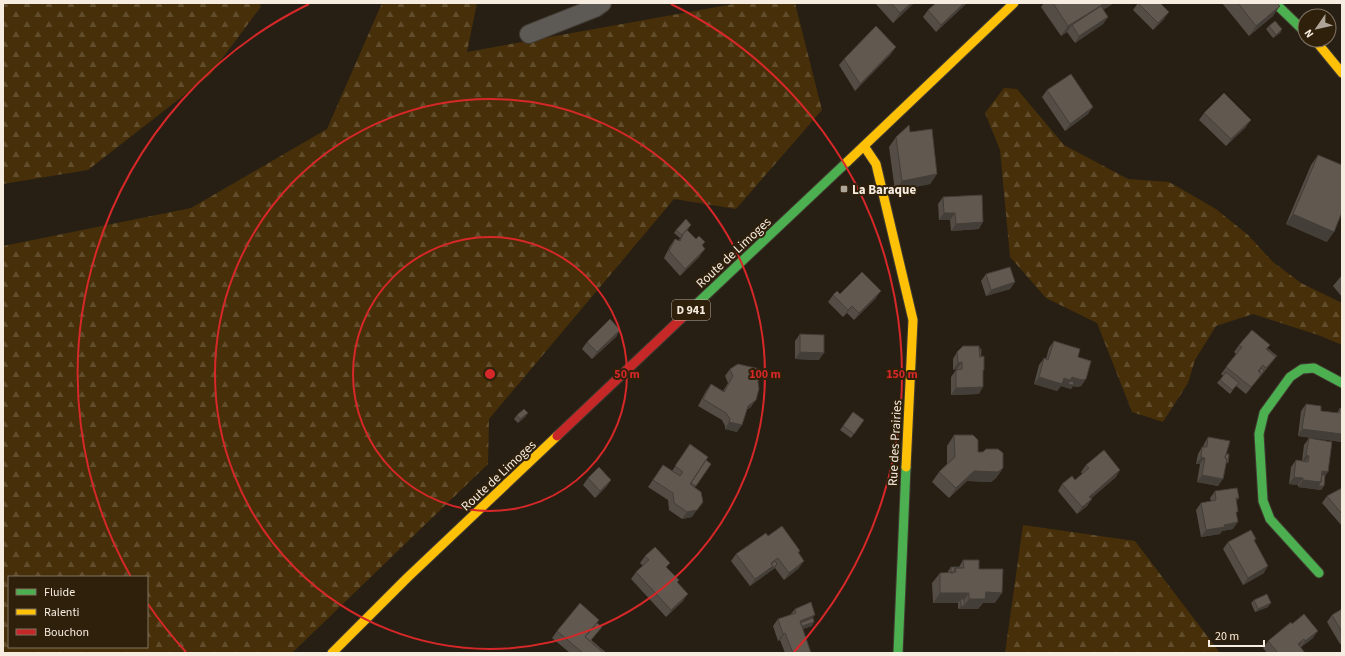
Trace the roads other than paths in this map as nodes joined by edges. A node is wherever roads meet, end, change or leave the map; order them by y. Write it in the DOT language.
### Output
graph roads {
  1 [pos="602,3"];
  2 [pos="1014,3"];
  3 [pos="1275,3"];
  4 [pos="1284,3"];
  5 [pos="1294,8"];
  6 [pos="1297,12"];
  7 [pos="1297,18"];
  8 [pos="1297,24"];
  9 [pos="529,34"];
  10 [pos="1321,48"];
  11 [pos="1342,73"];
  12 [pos="864,146"];
  13 [pos="1342,383"];
  14 [pos="1319,573"];
  15 [pos="332,653"];
  16 [pos="898,653"];
  1 -- 9 [label="street"];
  2 -- 12 [label="main road, Route de Limoges / D 941"];
  3 -- 8 [label="main road"];
  4 -- 7 [label="main road"];
  5 -- 6 [label="main road"];
  10 -- 11 [label="main road"];
  12 -- 15 [label="main road, Route de Limoges / D 941"];
  12 -- 16 [label="main road, Rue des Prairies"];
  13 -- 14 [label="main road"];
}
